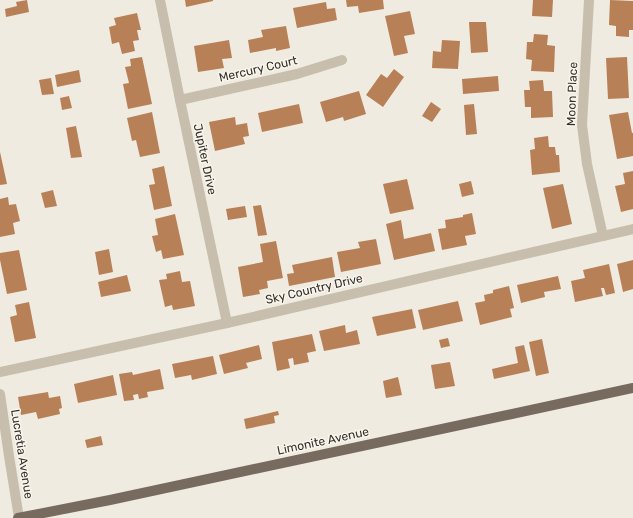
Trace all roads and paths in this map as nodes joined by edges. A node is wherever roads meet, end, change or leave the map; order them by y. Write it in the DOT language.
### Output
graph roads {
  1 [pos="160,0"];
  2 [pos="589,0"];
  3 [pos="342,60"];
  4 [pos="180,100"];
  5 [pos="633,229"];
  6 [pos="603,236"];
  7 [pos="227,323"];
  8 [pos="0,372"];
  9 [pos="633,388"];
  10 [pos="0,394"];
  11 [pos="18,518"];
  1 -- 4 [label="street, Jupiter Drive"];
  2 -- 6 [label="street, Moon Place"];
  3 -- 4 [label="street, Mercury Court"];
  4 -- 7 [label="street, Jupiter Drive"];
  5 -- 6 [label="street, Sky Country Drive"];
  6 -- 7 [label="street, Sky Country Drive"];
  7 -- 8 [label="street, Sky Country Drive"];
  9 -- 11 [label="main road, Limonite Avenue"];
  10 -- 11 [label="street, Lucretia Avenue"];
}
